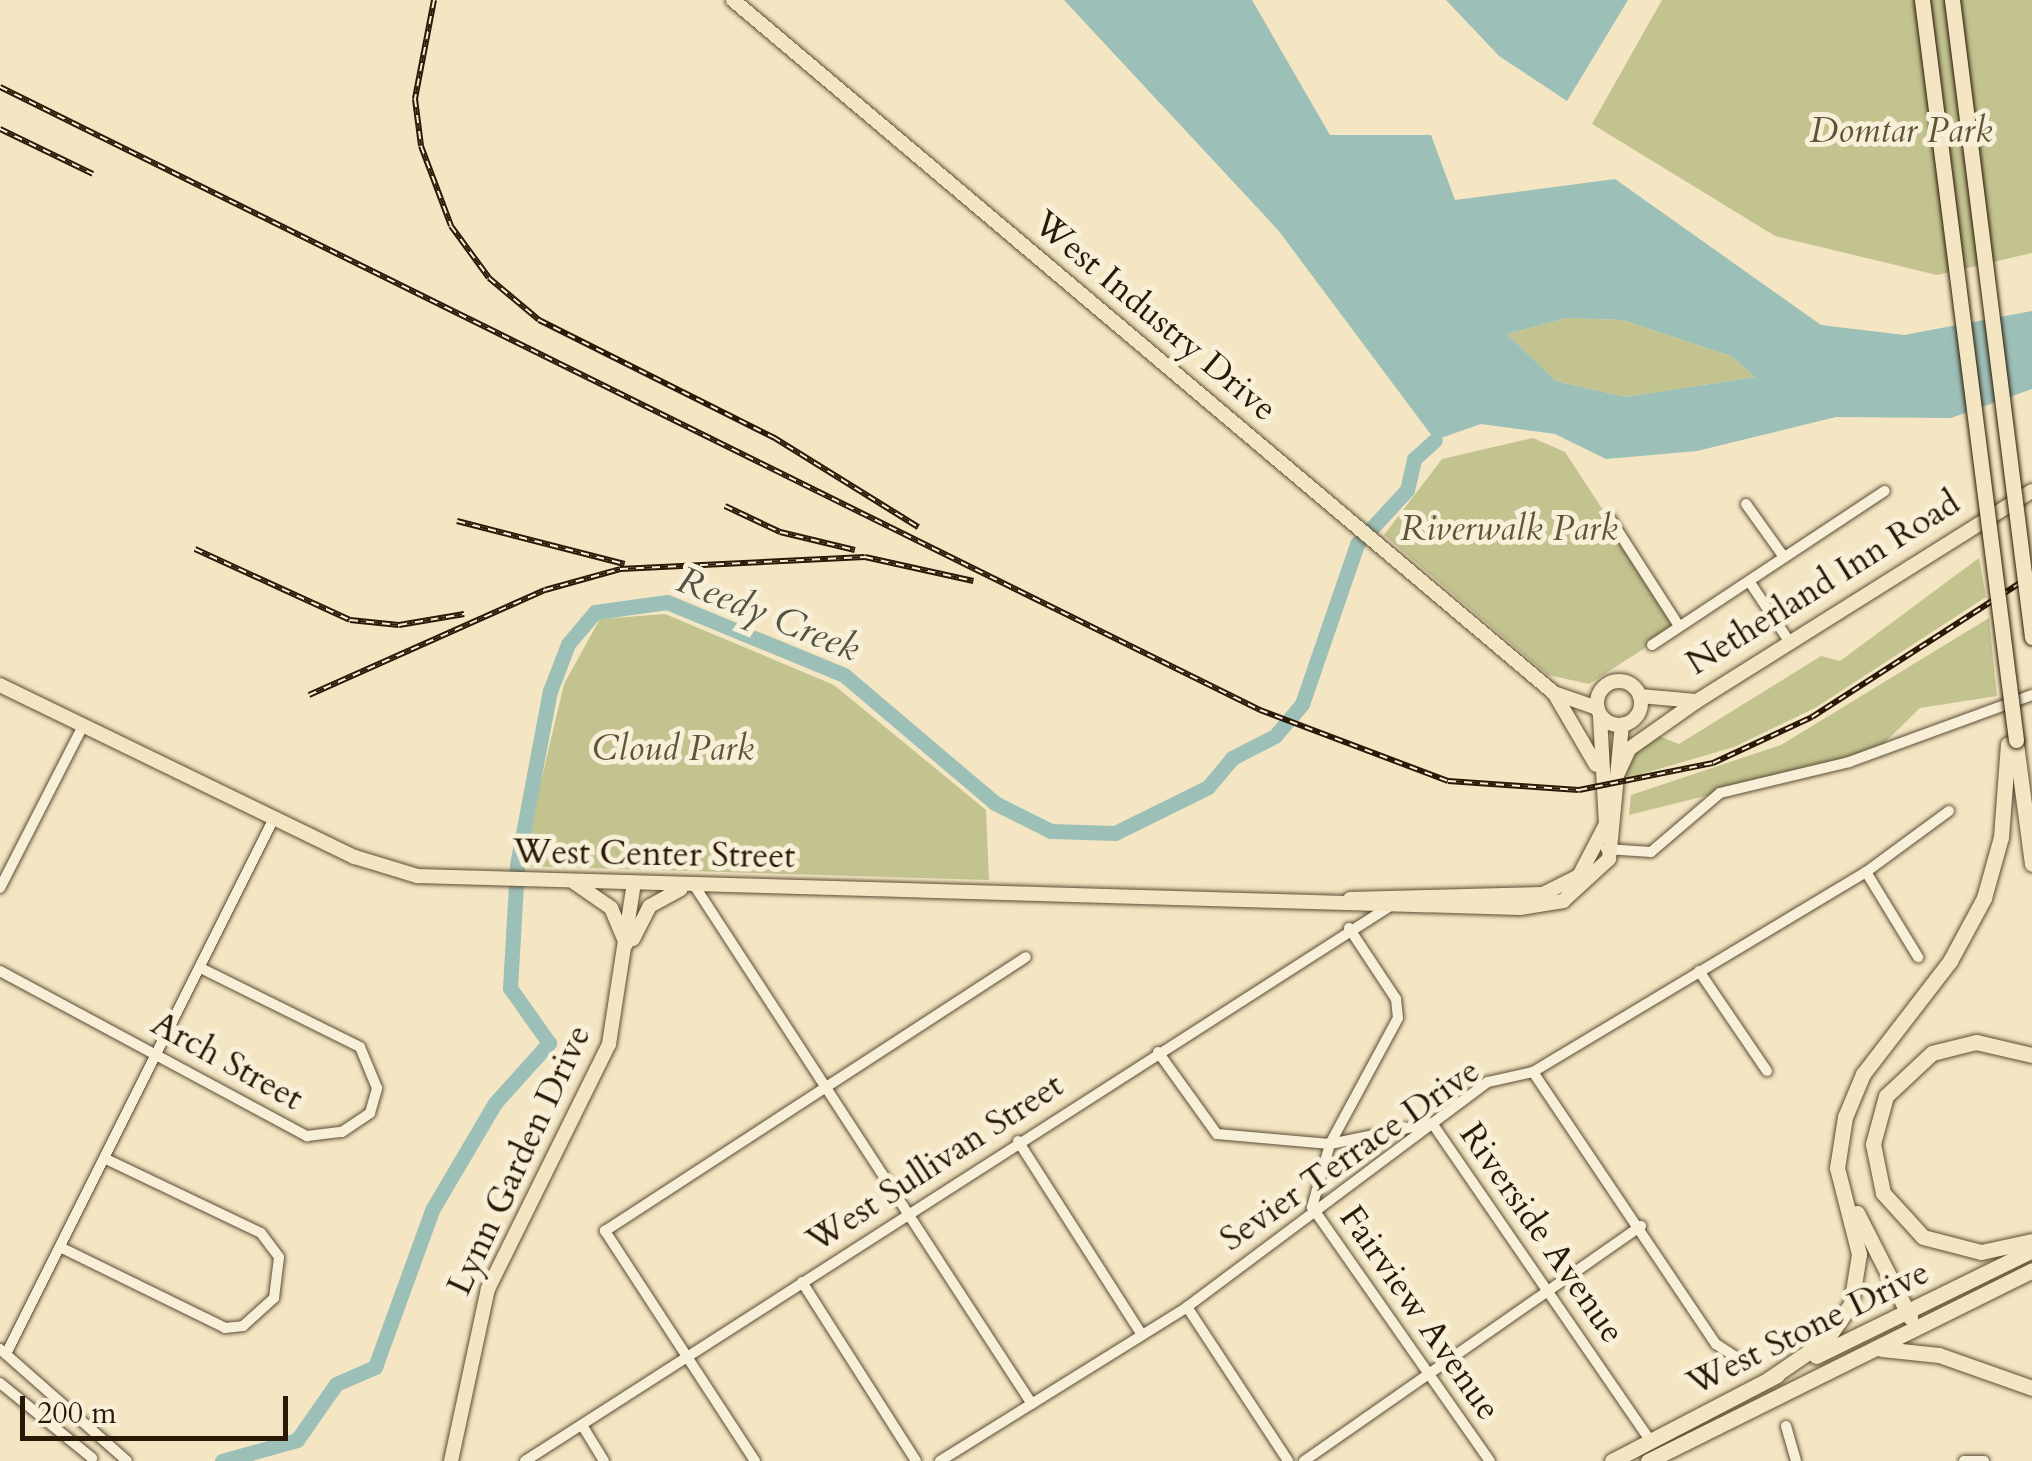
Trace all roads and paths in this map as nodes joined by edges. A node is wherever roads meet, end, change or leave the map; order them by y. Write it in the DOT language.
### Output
graph roads {
  1 [pos="733,0"];
  2 [pos="1922,0"];
  3 [pos="1952,0"];
  4 [pos="2032,490"];
  5 [pos="1885,491"];
  6 [pos="1746,504"];
  7 [pos="1609,517"];
  8 [pos="1784,557"];
  9 [pos="1749,581"];
  10 [pos="1679,626"];
  11 [pos="2032,637"];
  12 [pos="1789,641"];
  13 [pos="1652,645"];
  14 [pos="1537,679"];
  15 [pos="0,685"];
  16 [pos="1602,689"];
  17 [pos="1554,693"];
  18 [pos="1640,696"];
  19 [pos="2032,696"];
  20 [pos="1694,704"];
  21 [pos="1599,712"];
  22 [pos="1638,715"];
  23 [pos="1622,725"];
  24 [pos="83,726"];
  25 [pos="2012,742"];
  26 [pos="1598,771"];
  27 [pos="1616,778"];
  28 [pos="1950,811"];
  29 [pos="273,820"];
  30 [pos="1607,849"];
  31 [pos="2032,864"];
  32 [pos="1866,872"];
  33 [pos="571,881"];
  34 [pos="634,883"];
  35 [pos="694,884"];
  36 [pos="0,888"];
  37 [pos="1350,898"];
  38 [pos="1390,905"];
  39 [pos="1349,928"];
  40 [pos="628,949"];
  41 [pos="1026,957"];
  42 [pos="1918,957"];
  43 [pos="203,969"];
  44 [pos="0,971"];
  45 [pos="1699,971"];
  46 [pos="1158,1052"];
  47 [pos="160,1055"];
  48 [pos="2032,1055"];
  49 [pos="1767,1071"];
  50 [pos="1533,1072"];
  51 [pos="827,1088"];
  52 [pos="1432,1123"];
  53 [pos="1018,1141"];
  54 [pos="1840,1142"];
  55 [pos="1330,1144"];
  56 [pos="108,1160"];
  57 [pos="1312,1207"];
  58 [pos="906,1212"];
  59 [pos="1641,1226"];
  60 [pos="2032,1240"];
  61 [pos="62,1248"];
  62 [pos="2032,1250"];
  63 [pos="2032,1270"];
  64 [pos="802,1282"];
  65 [pos="1549,1288"];
  66 [pos="1187,1307"];
  67 [pos="1906,1312"];
  68 [pos="1925,1324"];
  69 [pos="1142,1336"];
  70 [pos="1873,1350"];
  71 [pos="3,1351"];
  72 [pos="687,1355"];
  73 [pos="1736,1357"];
  74 [pos="1432,1374"];
  75 [pos="1769,1378"];
  76 [pos="0,1383"];
  77 [pos="1751,1388"];
  78 [pos="2032,1388"];
  79 [pos="1032,1404"];
  80 [pos="582,1425"];
  81 [pos="1786,1426"];
  82 [pos="1650,1440"];
  83 [pos="104,1441"];
  84 [pos="1669,1456"];
  85 [pos="91,1460"];
  86 [pos="127,1461"];
  87 [pos="452,1461"];
  88 [pos="525,1461"];
  89 [pos="604,1461"];
  90 [pos="755,1461"];
  91 [pos="916,1461"];
  92 [pos="940,1461"];
  93 [pos="1288,1461"];
  94 [pos="1304,1461"];
  95 [pos="1490,1461"];
  96 [pos="1612,1461"];
  97 [pos="1631,1461"];
  98 [pos="1648,1461"];
  99 [pos="1796,1461"];
  100 [pos="1964,1461"];
  101 [pos="1984,1461"];
  1 -- 14 [label="main road, West Industry Drive"];
  2 -- 25 [label="highway, bridge"];
  3 -- 11 [label="highway, bridge"];
  4 -- 12 [label="main road, Netherland Inn Road"];
  5 -- 8 [label="street"];
  6 -- 8 [label="street"];
  7 -- 10 [label="street"];
  8 -- 9 [label="street"];
  9 -- 10 [label="street"];
  9 -- 12 [label="street"];
  10 -- 13 [label="street"];
  12 -- 20 [label="main road, Netherland Inn Road"];
  14 -- 16 [label="main road"];
  14 -- 17 [label="main road, West Industry Drive"];
  15 -- 24 [label="main road, West Center Street"];
  16 -- 18 [label="main road"];
  16 -- 21 [label="main road"];
  17 -- 21 [label="main road, West Industry Drive"];
  17 -- 26 [label="main road"];
  18 -- 20 [label="main road, Netherland Inn Road"];
  18 -- 22 [label="main road"];
  19 -- 30 [label="street"];
  20 -- 22 [label="main road, Netherland Inn Road"];
  20 -- 27 [label="main road"];
  21 -- 23 [label="main road"];
  21 -- 26 [label="main road"];
  22 -- 23 [label="main road"];
  23 -- 27 [label="main road"];
  24 -- 29 [label="main road, West Center Street"];
  24 -- 36 [label="street"];
  25 -- 31 [label="highway"];
  25 -- 54 [label="highway"];
  26 -- 30 [label="main road"];
  27 -- 30 [label="main road"];
  28 -- 32 [label="street, Sevier Terrace Drive"];
  29 -- 33 [label="main road, West Center Street"];
  29 -- 43 [label="street"];
  30 -- 37 [label="main road, West Center Street"];
  30 -- 38 [label="main road, West Center Street"];
  32 -- 42 [label="street"];
  32 -- 45 [label="street, Sevier Terrace Drive"];
  33 -- 34 [label="main road, West Center Street"];
  33 -- 40 [label="main road"];
  34 -- 35 [label="main road, West Center Street"];
  34 -- 40 [label="main road, Lynn Garden Drive"];
  35 -- 37 [label="main road, West Center Street"];
  35 -- 40 [label="main road"];
  35 -- 51 [label="street"];
  37 -- 38 [label="main road, West Center Street"];
  37 -- 39 [label="street"];
  38 -- 39 [label="street, West Sullivan Street"];
  39 -- 46 [label="street, West Sullivan Street"];
  39 -- 55 [label="street, Fairview Avenue"];
  40 -- 87 [label="main road, Lynn Garden Drive"];
  41 -- 51 [label="street"];
  43 -- 47 [label="street"];
  43 -- 47 [label="street, Arch Street"];
  44 -- 47 [label="street, Arch Street"];
  45 -- 49 [label="street"];
  45 -- 50 [label="street, Sevier Terrace Drive"];
  46 -- 53 [label="street, West Sullivan Street"];
  46 -- 55 [label="street, Riverside Avenue"];
  47 -- 56 [label="street"];
  48 -- 60 [label="highway"];
  50 -- 52 [label="street, Sevier Terrace Drive"];
  50 -- 59 [label="street"];
  51 -- 58 [label="street"];
  51 -- 72 [label="street"];
  52 -- 55 [label="street, Riverside Avenue"];
  52 -- 57 [label="street, Sevier Terrace Drive"];
  52 -- 65 [label="street, Riverside Avenue"];
  53 -- 58 [label="street, West Sullivan Street"];
  53 -- 69 [label="street"];
  54 -- 67 [label="highway"];
  54 -- 75 [label="highway"];
  55 -- 57 [label="street, Fairview Avenue"];
  56 -- 61 [label="street"];
  56 -- 61 [label="street"];
  57 -- 66 [label="street, Sevier Terrace Drive"];
  57 -- 74 [label="street, Fairview Avenue"];
  58 -- 64 [label="street, West Sullivan Street"];
  58 -- 79 [label="street"];
  59 -- 65 [label="street"];
  59 -- 73 [label="street"];
  61 -- 71 [label="street"];
  62 -- 67 [label="highway, West Stone Drive"];
  63 -- 68 [label="highway, West Stone Drive"];
  64 -- 72 [label="street, West Sullivan Street"];
  64 -- 91 [label="street"];
  65 -- 74 [label="street"];
  65 -- 82 [label="street, Riverside Avenue"];
  66 -- 69 [label="street, Sevier Terrace Drive"];
  66 -- 93 [label="street"];
  67 -- 68 [label="highway"];
  67 -- 75 [label="highway, West Stone Drive"];
  68 -- 70 [label="highway, West Stone Drive"];
  69 -- 79 [label="street, Sevier Terrace Drive"];
  70 -- 78 [label="highway"];
  70 -- 84 [label="highway, West Stone Drive"];
  71 -- 83 [label="street"];
  72 -- 80 [label="street, West Sullivan Street"];
  72 -- 90 [label="street"];
  74 -- 94 [label="street"];
  74 -- 95 [label="street, Fairview Avenue"];
  75 -- 77 [label="highway, West Stone Drive"];
  76 -- 85 [label="street"];
  77 -- 82 [label="highway, West Stone Drive"];
  77 -- 84 [label="highway"];
  79 -- 92 [label="street, Sevier Terrace Drive"];
  80 -- 88 [label="street, West Sullivan Street"];
  80 -- 89 [label="street"];
  81 -- 99 [label="street"];
  82 -- 96 [label="highway, West Stone Drive"];
  82 -- 97 [label="highway"];
  83 -- 85 [label="street"];
  83 -- 86 [label="street"];
  84 -- 98 [label="highway, West Stone Drive"];
  100 -- 101 [label="street"];
}
